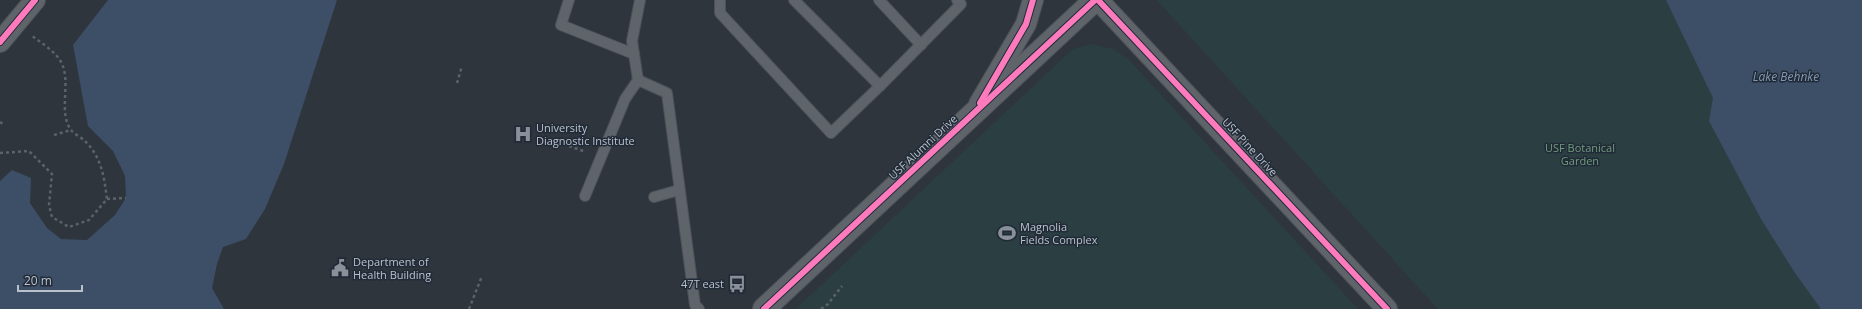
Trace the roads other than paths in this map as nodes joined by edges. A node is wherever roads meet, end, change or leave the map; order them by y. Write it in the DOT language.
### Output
graph roads {
  1 [pos="35,0"];
  2 [pos="569,0"];
  3 [pos="640,0"];
  4 [pos="720,0"];
  5 [pos="794,0"];
  6 [pos="879,0"];
  7 [pos="957,0"];
  8 [pos="1033,0"];
  9 [pos="1096,0"];
  10 [pos="0,42"];
  11 [pos="921,44"];
  12 [pos="634,54"];
  13 [pos="638,80"];
  14 [pos="880,86"];
  15 [pos="975,112"];
  16 [pos="679,190"];
  17 [pos="585,196"];
  18 [pos="654,197"];
  19 [pos="700,309"];
  20 [pos="764,309"];
  21 [pos="1387,309"];
  1 -- 10 [label="street"];
  2 -- 12 [label="lane"];
  3 -- 12 [label="lane"];
  4 -- 14 [label="lane"];
  5 -- 14 [label="lane"];
  6 -- 11 [label="lane"];
  7 -- 11 [label="lane"];
  8 -- 15 [label="street"];
  9 -- 15 [label="street, USF Alumni Drive"];
  9 -- 21 [label="street, USF Pine Drive"];
  11 -- 14 [label="lane"];
  12 -- 13 [label="lane"];
  13 -- 16 [label="lane"];
  13 -- 17 [label="lane"];
  15 -- 20 [label="street, USF Alumni Drive"];
  16 -- 18 [label="lane"];
  16 -- 19 [label="lane"];
}
